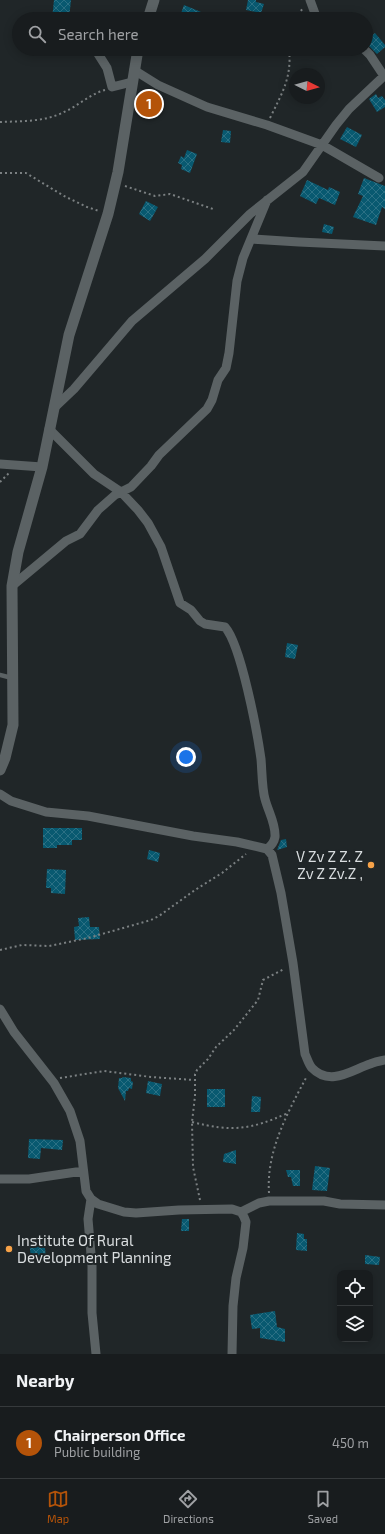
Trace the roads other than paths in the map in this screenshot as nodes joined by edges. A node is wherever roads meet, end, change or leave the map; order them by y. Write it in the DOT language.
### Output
graph roads {
  1 [pos="154,0"];
  2 [pos="307,3"];
  3 [pos="150,12"];
  4 [pos="313,12"];
  5 [pos="99,56"];
  6 [pos="137,56"];
  7 [pos="371,56"];
  8 [pos="134,70"];
  9 [pos="384,75"];
  10 [pos="132,82"];
  11 [pos="322,145"];
  12 [pos="379,178"];
  13 [pos="267,200"];
  14 [pos="252,238"];
  15 [pos="385,246"];
  16 [pos="54,408"];
  17 [pos="49,429"];
  18 [pos="0,464"];
  19 [pos="42,467"];
  20 [pos="121,492"];
  21 [pos="12,586"];
  22 [pos="0,675"];
  23 [pos="12,678"];
  24 [pos="0,770"];
  25 [pos="0,794"];
  26 [pos="262,848"];
  27 [pos="0,1008"];
  28 [pos="385,1060"];
  29 [pos="83,1171"];
  30 [pos="0,1179"];
  31 [pos="91,1198"];
  32 [pos="385,1205"];
  33 [pos="241,1212"];
  34 [pos="96,1354"];
  35 [pos="232,1354"];
  1 -- 3 [label="street"];
  2 -- 4 [label="street"];
  5 -- 10 [label="street"];
  6 -- 8 [label="street"];
  7 -- 9 [label="street"];
  8 -- 10 [label="street"];
  8 -- 11 [label="street"];
  9 -- 11 [label="street"];
  10 -- 16 [label="street"];
  11 -- 12 [label="street"];
  11 -- 13 [label="street"];
  13 -- 14 [label="street"];
  13 -- 16 [label="street"];
  14 -- 15 [label="street"];
  14 -- 20 [label="street"];
  16 -- 17 [label="street"];
  17 -- 19 [label="street"];
  17 -- 20 [label="street"];
  18 -- 19 [label="street"];
  19 -- 21 [label="street"];
  20 -- 21 [label="street"];
  20 -- 26 [label="street"];
  21 -- 23 [label="street"];
  22 -- 23 [label="lane"];
  23 -- 24 [label="street"];
  25 -- 26 [label="street"];
  26 -- 28 [label="street"];
  27 -- 29 [label="street"];
  29 -- 30 [label="street"];
  29 -- 31 [label="street"];
  31 -- 33 [label="street"];
  31 -- 34 [label="street"];
  32 -- 33 [label="street"];
  33 -- 35 [label="street"];
}
